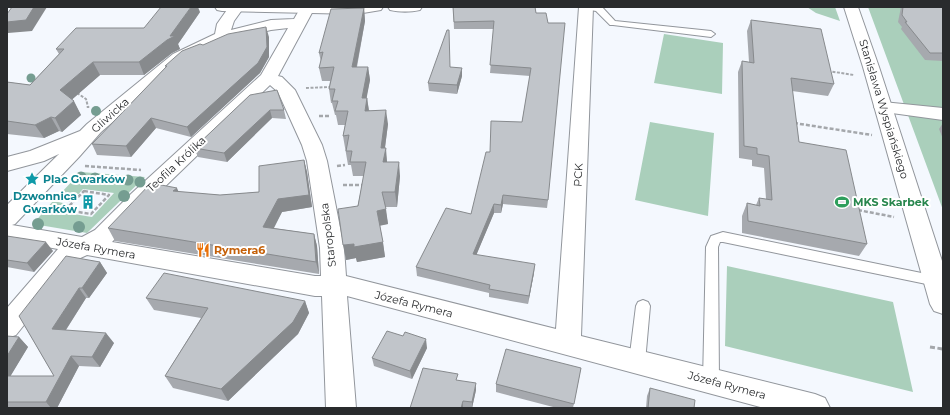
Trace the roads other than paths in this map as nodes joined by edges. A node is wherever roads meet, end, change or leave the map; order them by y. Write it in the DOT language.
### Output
graph roads {
  1 [pos="222,7"];
  2 [pos="376,7"];
  3 [pos="395,7"];
  4 [pos="415,7"];
  5 [pos="587,7"];
  6 [pos="851,7"];
  7 [pos="237,8"];
  8 [pos="338,8"];
  9 [pos="307,9"];
  10 [pos="299,23"];
  11 [pos="711,34"];
  12 [pos="223,36"];
  13 [pos="268,78"];
  14 [pos="883,107"];
  15 [pos="943,114"];
  16 [pos="87,135"];
  17 [pos="7,164"];
  18 [pos="27,198"];
  19 [pos="7,218"];
  20 [pos="7,232"];
  21 [pos="84,246"];
  22 [pos="936,281"];
  23 [pos="333,285"];
  24 [pos="943,304"];
  25 [pos="643,306"];
  26 [pos="7,327"];
  27 [pos="566,344"];
  28 [pos="637,362"];
  29 [pos="711,381"];
  30 [pos="341,408"];
  31 [pos="814,408"];
  1 -- 7 [label="street"];
  2 -- 8 [label="street"];
  3 -- 4 [label="street"];
  5 -- 11 [label="lane"];
  5 -- 27 [label="street, PCK"];
  6 -- 14 [label="street, Stanisława Wyspiańskiego"];
  7 -- 9 [label="street"];
  7 -- 12 [label="street"];
  8 -- 9 [label="street"];
  9 -- 10 [label="street"];
  10 -- 12 [label="street, Gliwicka"];
  10 -- 13 [label="street, Teofila Królika"];
  12 -- 16 [label="street, Gliwicka"];
  13 -- 21 [label="street, Teofila Królika"];
  13 -- 23 [label="street, Staropolska"];
  14 -- 15 [label="street"];
  14 -- 22 [label="street, Stanisława Wyspiańskiego"];
  16 -- 17 [label="street"];
  16 -- 18 [label="street, Gliwicka"];
  18 -- 19 [label="street, Gliwicka"];
  20 -- 21 [label="street, Józefa Rymera"];
  21 -- 23 [label="street, Józefa Rymera"];
  21 -- 26 [label="street, Teofila Królika"];
  22 -- 24 [label="street, Stanisława Wyspiańskiego"];
  22 -- 29 [label="lane"];
  23 -- 27 [label="street, Józefa Rymera"];
  23 -- 30 [label="street, Staropolska"];
  25 -- 28 [label="lane"];
  27 -- 28 [label="street, Józefa Rymera"];
  28 -- 29 [label="street, Józefa Rymera"];
  29 -- 31 [label="street, Józefa Rymera"];
}
